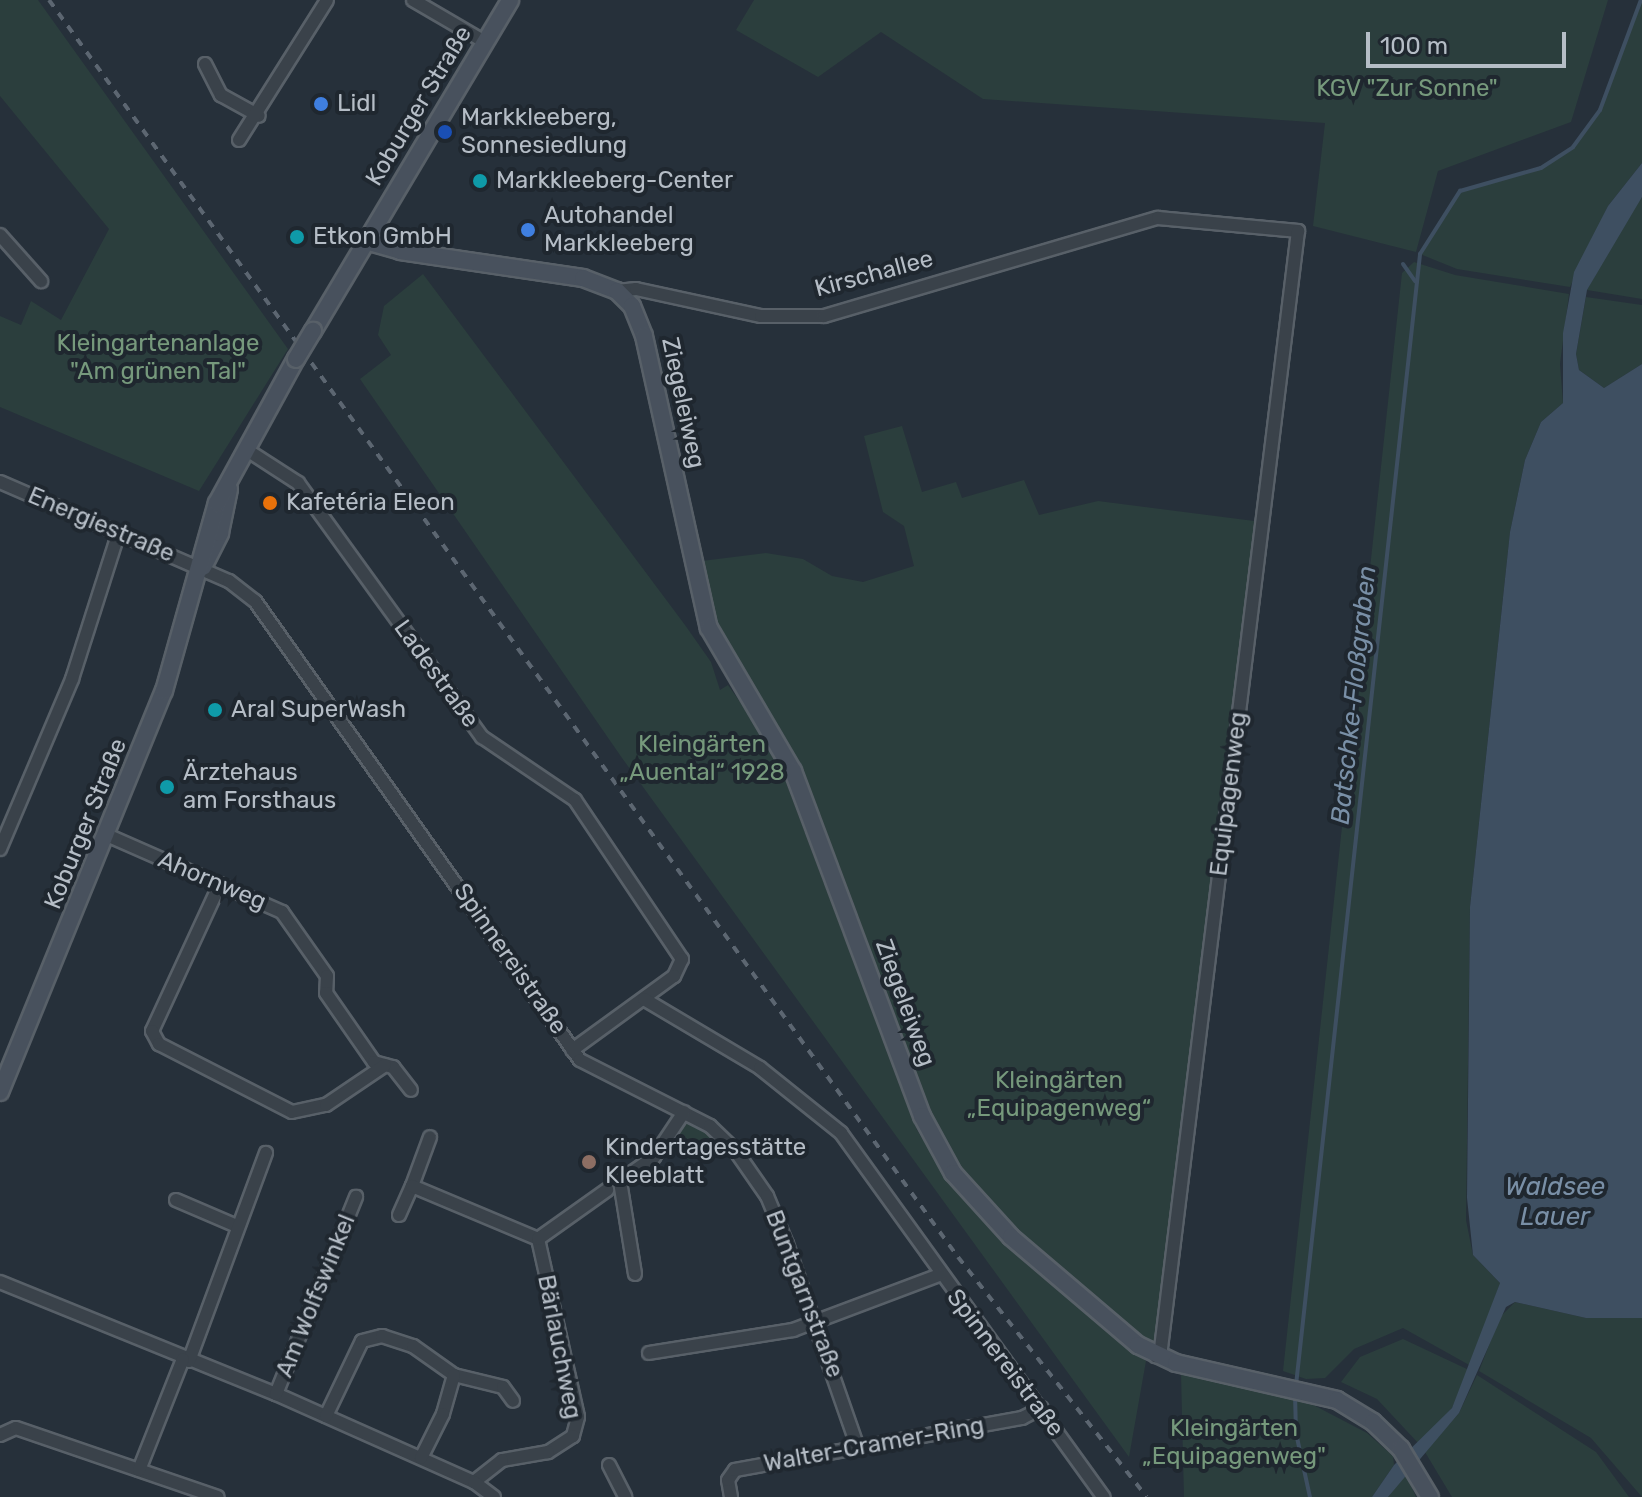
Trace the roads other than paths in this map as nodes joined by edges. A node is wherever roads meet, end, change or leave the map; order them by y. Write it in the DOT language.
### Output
graph roads {
  1 [pos="327,0"];
  2 [pos="413,0"];
  3 [pos="510,0"];
  4 [pos="485,42"];
  5 [pos="205,64"];
  6 [pos="259,116"];
  7 [pos="239,140"];
  8 [pos="1298,231"];
  9 [pos="0,235"];
  10 [pos="366,241"];
  11 [pos="41,281"];
  12 [pos="617,291"];
  13 [pos="247,450"];
  14 [pos="1,487"];
  15 [pos="118,535"];
  16 [pos="202,569"];
  17 [pos="109,836"];
  18 [pos="0,849"];
  19 [pos="220,884"];
  20 [pos="644,999"];
  21 [pos="572,1050"];
  22 [pos="385,1065"];
  23 [pos="411,1090"];
  24 [pos="0,1092"];
  25 [pos="684,1112"];
  26 [pos="430,1137"];
  27 [pos="266,1153"];
  28 [pos="412,1186"];
  29 [pos="607,1190"];
  30 [pos="356,1197"];
  31 [pos="176,1200"];
  32 [pos="399,1215"];
  33 [pos="237,1226"];
  34 [pos="538,1239"];
  35 [pos="635,1274"];
  36 [pos="939,1275"];
  37 [pos="0,1282"];
  38 [pos="814,1325"];
  39 [pos="649,1353"];
  40 [pos="1156,1356"];
  41 [pos="186,1360"];
  42 [pos="454,1375"];
  43 [pos="276,1394"];
  44 [pos="513,1401"];
  45 [pos="1042,1408"];
  46 [pos="326,1416"];
  47 [pos="0,1435"];
  48 [pos="858,1448"];
  49 [pos="421,1458"];
  50 [pos="609,1465"];
  51 [pos="139,1470"];
  52 [pos="474,1482"];
  53 [pos="217,1497"];
  54 [pos="494,1497"];
  55 [pos="625,1497"];
  56 [pos="731,1497"];
  57 [pos="1104,1497"];
  58 [pos="1430,1497"];
  1 -- 6 [label="street"];
  2 -- 4 [label="street"];
  3 -- 4 [label="main road, Koburger Straße"];
  4 -- 10 [label="main road, Koburger Straße"];
  5 -- 6 [label="street"];
  6 -- 7 [label="street"];
  8 -- 12 [label="street, Kirschallee"];
  8 -- 40 [label="street, Equipagenweg"];
  9 -- 11 [label="street"];
  10 -- 12 [label="main road, Kirschallee"];
  10 -- 13 [label="main road, Koburger Straße, bridge"];
  12 -- 40 [label="main road, Ziegeleiweg"];
  13 -- 16 [label="main road, Koburger Straße"];
  13 -- 20 [label="street, Ladestraße"];
  14 -- 15 [label="street, Energiestraße"];
  15 -- 16 [label="street, Energiestraße"];
  15 -- 18 [label="street"];
  16 -- 17 [label="main road, Koburger Straße"];
  16 -- 21 [label="street, Spinnereistraße"];
  17 -- 19 [label="street, Ahornweg"];
  17 -- 24 [label="main road, Koburger Straße"];
  19 -- 22 [label="street, Ahornweg"];
  19 -- 22 [label="street"];
  20 -- 21 [label="street, Spinnereistraße"];
  20 -- 36 [label="street, Spinnereistraße"];
  21 -- 25 [label="street, Buntgarnstraße"];
  22 -- 23 [label="street, Ahornweg"];
  25 -- 35 [label="street"];
  25 -- 38 [label="street, Buntgarnstraße"];
  26 -- 28 [label="street"];
  27 -- 33 [label="street"];
  28 -- 32 [label="street"];
  28 -- 34 [label="street"];
  29 -- 34 [label="street"];
  30 -- 43 [label="street, Am Wolfswinkel"];
  31 -- 33 [label="street"];
  33 -- 41 [label="street"];
  34 -- 52 [label="street, Bärlauchweg"];
  36 -- 38 [label="street"];
  36 -- 45 [label="street, Spinnereistraße"];
  37 -- 41 [label="street, Am Wolfswinkel"];
  38 -- 39 [label="street"];
  38 -- 48 [label="street, Buntgarnstraße"];
  40 -- 58 [label="main road, Ziegeleiweg"];
  41 -- 43 [label="street, Am Wolfswinkel"];
  41 -- 51 [label="street"];
  42 -- 44 [label="street"];
  42 -- 46 [label="street"];
  42 -- 49 [label="street"];
  43 -- 46 [label="street, Am Wolfswinkel"];
  45 -- 48 [label="street, Walter-Cramer-Ring"];
  45 -- 57 [label="street, Spinnereistraße"];
  46 -- 49 [label="street, Am Wolfswinkel"];
  47 -- 51 [label="street"];
  48 -- 56 [label="street, Walter-Cramer-Ring"];
  49 -- 52 [label="street, Am Wolfswinkel"];
  50 -- 55 [label="street"];
  51 -- 53 [label="street"];
  52 -- 54 [label="street, Am Wolfswinkel"];
}
